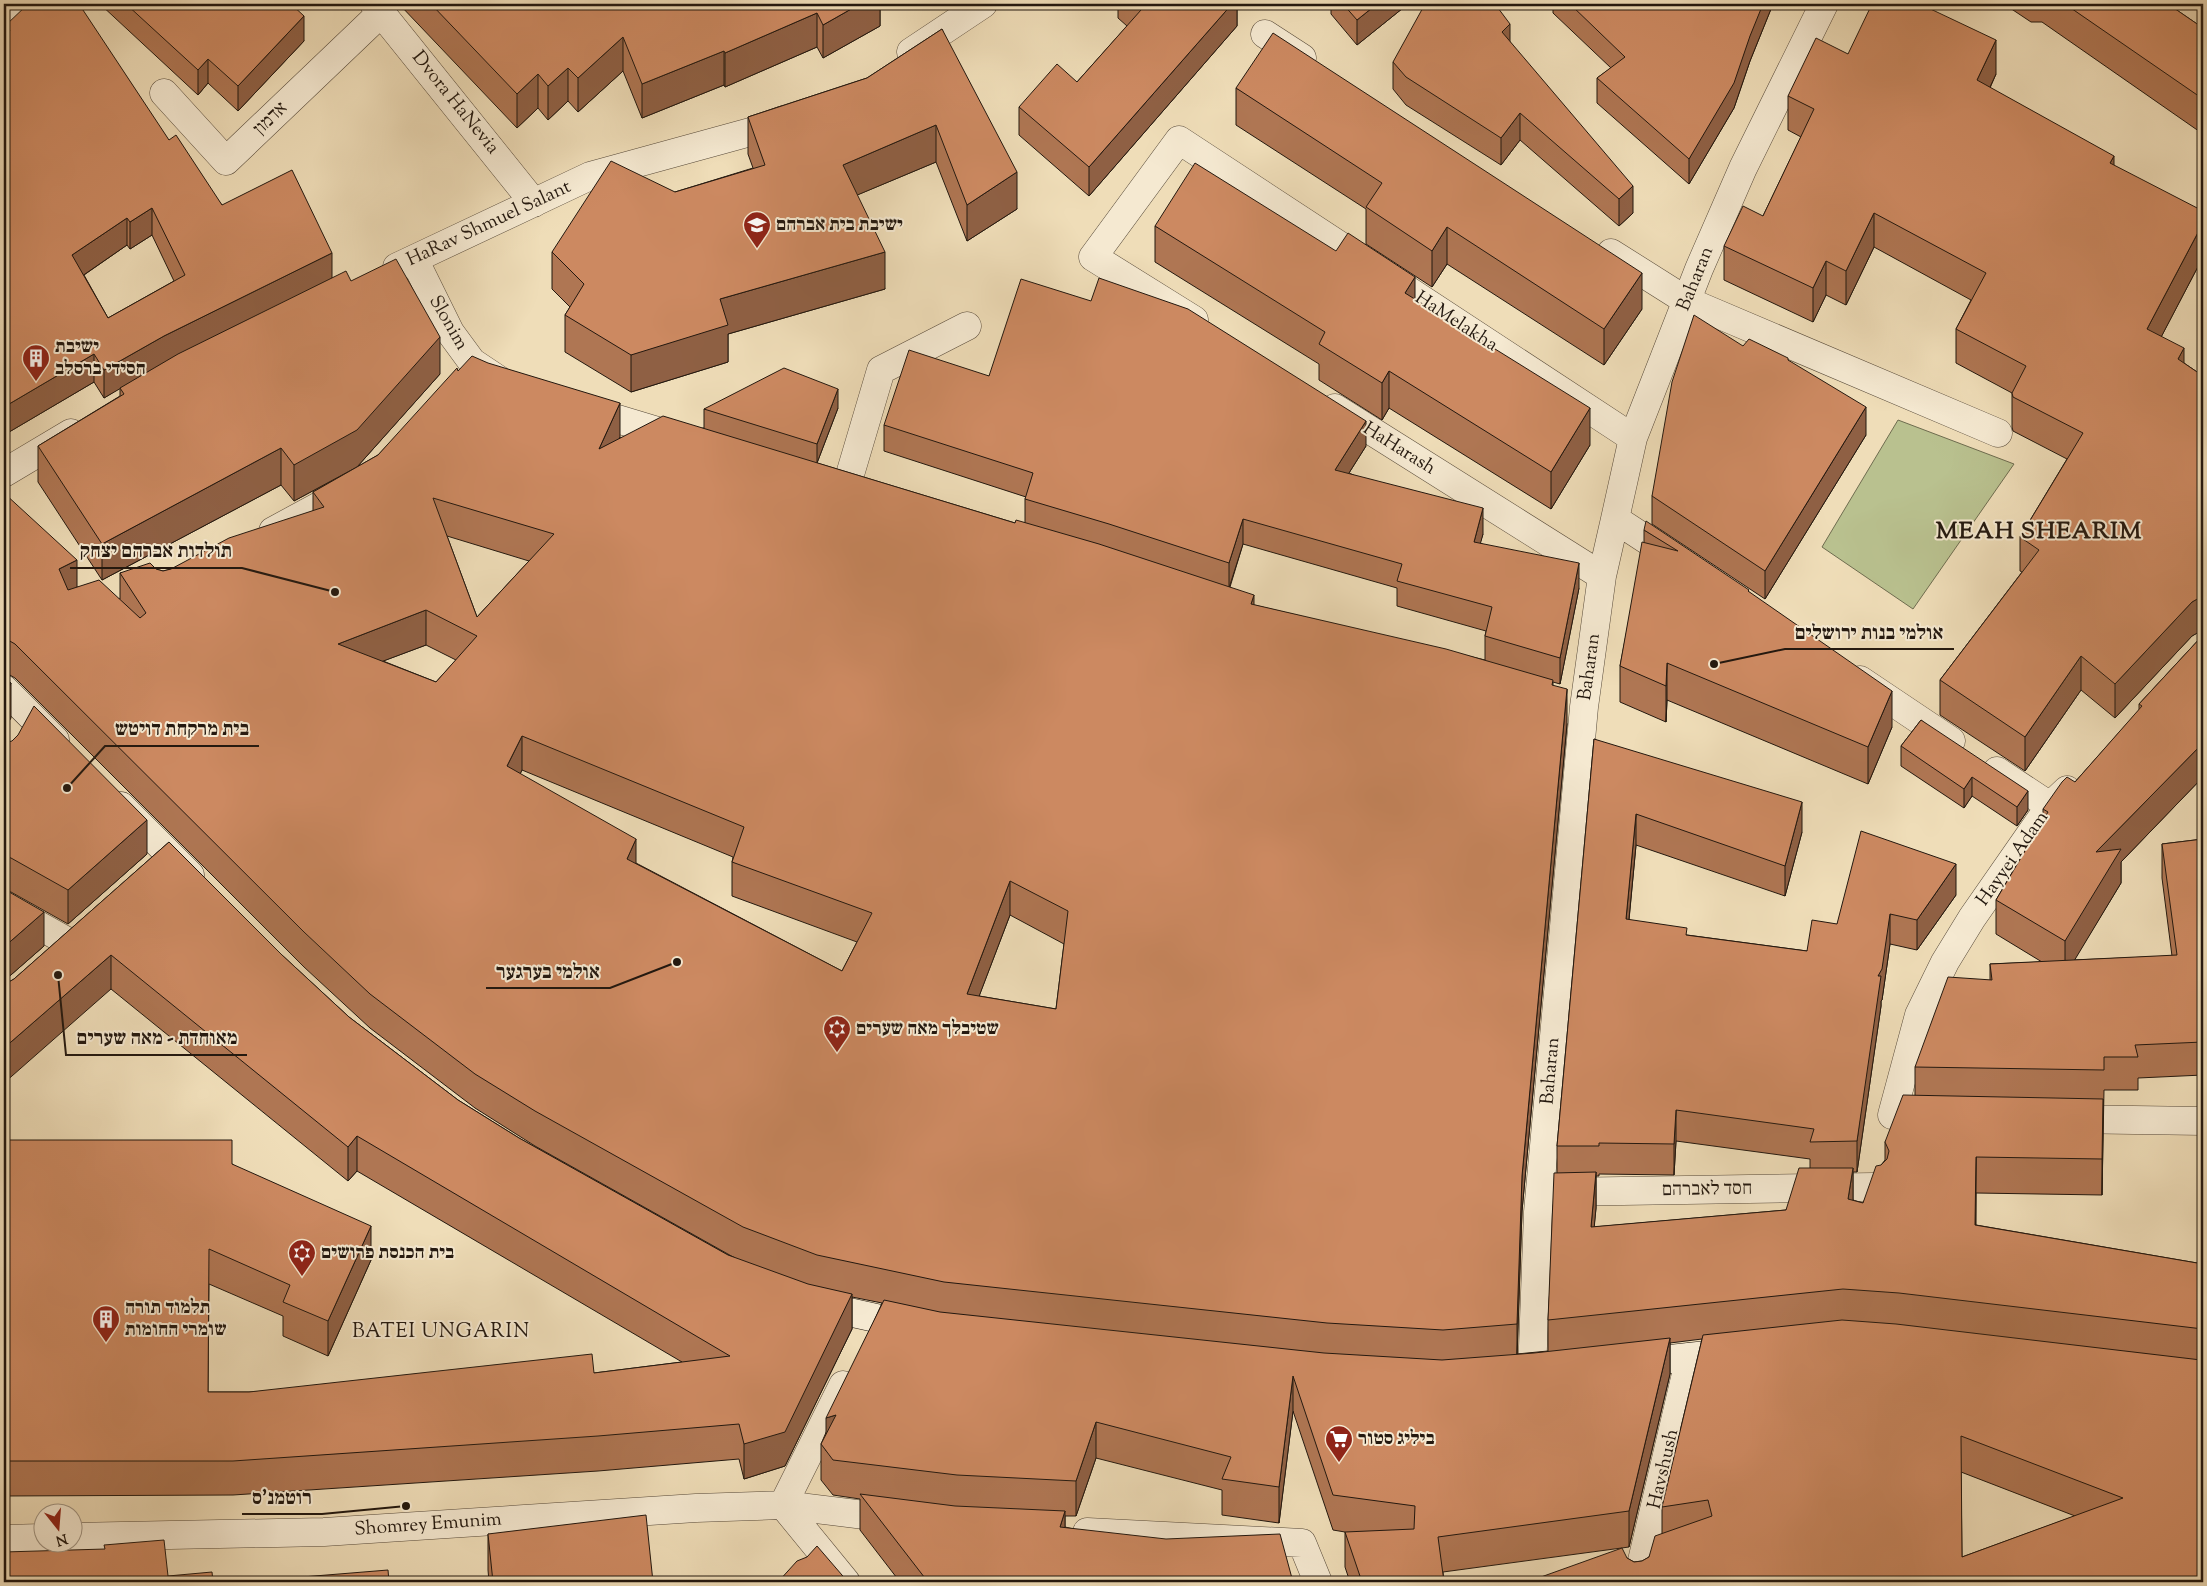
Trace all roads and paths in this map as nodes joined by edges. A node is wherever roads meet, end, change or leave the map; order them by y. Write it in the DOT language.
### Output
graph roads {
  1 [pos="16,4"];
  2 [pos="983,4"];
  3 [pos="1824,4"];
  4 [pos="378,8"];
  5 [pos="4,14"];
  6 [pos="1265,34"];
  7 [pos="894,63"];
  8 [pos="1324,72"];
  9 [pos="164,93"];
  10 [pos="808,110"];
  11 [pos="534,202"];
  12 [pos="1590,240"];
  13 [pos="414,259"];
  14 [pos="373,279"];
  15 [pos="1687,302"];
  16 [pos="967,326"];
  17 [pos="1217,335"];
  18 [pos="472,362"];
  19 [pos="452,384"];
  20 [pos="522,390"];
  21 [pos="1316,396"];
  22 [pos="558,401"];
  23 [pos="89,422"];
  24 [pos="1998,433"];
  25 [pos="1633,438"];
  26 [pos="703,445"];
  27 [pos="4,473"];
  28 [pos="367,479"];
  29 [pos="818,480"];
  30 [pos="846,488"];
  31 [pos="872,496"];
  32 [pos="1615,519"];
  33 [pos="249,544"];
  34 [pos="1697,573"];
  35 [pos="1602,576"];
  36 [pos="1837,665"];
  37 [pos="4,688"];
  38 [pos="1557,699"];
  39 [pos="1584,707"];
  40 [pos="30,715"];
  41 [pos="17,738"];
  42 [pos="72,757"];
  43 [pos="2082,776"];
  44 [pos="100,785"];
  45 [pos="2050,806"];
  46 [pos="170,855"];
  47 [pos="149,874"];
  48 [pos="204,889"];
  49 [pos="4,906"];
  50 [pos="92,924"];
  51 [pos="70,943"];
  52 [pos="48,963"];
  53 [pos="1960,1117"];
  54 [pos="2038,1119"];
  55 [pos="2203,1120"];
  56 [pos="1873,1187"];
  57 [pos="1540,1193"];
  58 [pos="796,1298"];
  59 [pos="876,1318"];
  60 [pos="932,1330"];
  61 [pos="1757,1349"];
  62 [pos="1690,1356"];
  63 [pos="1611,1365"];
  64 [pos="1561,1370"];
  65 [pos="783,1505"];
  66 [pos="918,1521"];
  67 [pos="1065,1531"];
  68 [pos="82,1537"];
  69 [pos="4,1538"];
  70 [pos="32,1538"];
  71 [pos="823,1554"];
  72 [pos="803,1575"];
  73 [pos="846,1582"];
  74 [pos="1318,1582"];
  75 [pos="1637,1582"];
  1 -- 5 [label="street"];
  2 -- 7 [label="street"];
  3 -- 15 [label="street, Baharan"];
  4 -- 9 [label="street, אדמון"];
  4 -- 11 [label="street, Dvora HaNevia"];
  6 -- 8 [label="street"];
  10 -- 11 [label="street, HaRav Shmuel Salant"];
  11 -- 13 [label="street, HaRav Shmuel Salant"];
  12 -- 15 [label="street"];
  13 -- 14 [label="street, HaRav Shmuel Salant"];
  13 -- 18 [label="street, Slonim"];
  15 -- 24 [label="street"];
  15 -- 25 [label="street, Baharan"];
  16 -- 30 [label="street"];
  17 -- 25 [label="street, HaMelakha"];
  18 -- 19 [label="street"];
  18 -- 20 [label="street, Slonim"];
  21 -- 35 [label="street, HaHarash"];
  22 -- 26 [label="street"];
  23 -- 27 [label="street"];
  25 -- 32 [label="street, Baharan"];
  28 -- 33 [label="street"];
  29 -- 30 [label="street"];
  30 -- 31 [label="street"];
  32 -- 34 [label="street"];
  32 -- 35 [label="street, Baharan"];
  35 -- 39 [label="street, Baharan"];
  36 -- 45 [label="street"];
  37 -- 40 [label="street"];
  38 -- 39 [label="street"];
  39 -- 57 [label="street, Baharan"];
  40 -- 41 [label="street"];
  40 -- 42 [label="street"];
  43 -- 45 [label="street, Hayyei Adam"];
  44 -- 46 [label="street"];
  45 -- 53 [label="street, Hayyei Adam"];
  46 -- 47 [label="street"];
  46 -- 48 [label="street"];
  49 -- 51 [label="street"];
  50 -- 51 [label="street"];
  51 -- 52 [label="street"];
  54 -- 55 [label="street"];
  56 -- 57 [label="street, חסד לאברהם"];
  57 -- 64 [label="street, Baharan"];
  58 -- 59 [label="street"];
  59 -- 60 [label="street"];
  59 -- 65 [label="street"];
  61 -- 62 [label="street"];
  62 -- 63 [label="street"];
  62 -- 75 [label="street, Havshush"];
  65 -- 66 [label="street, Shomrey Emunim"];
  65 -- 68 [label="street, Shomrey Emunim"];
  65 -- 71 [label="street"];
  67 -- 74 [label="street"];
  69 -- 70 [label="street"];
  71 -- 72 [label="street"];
  71 -- 73 [label="street"];
}
